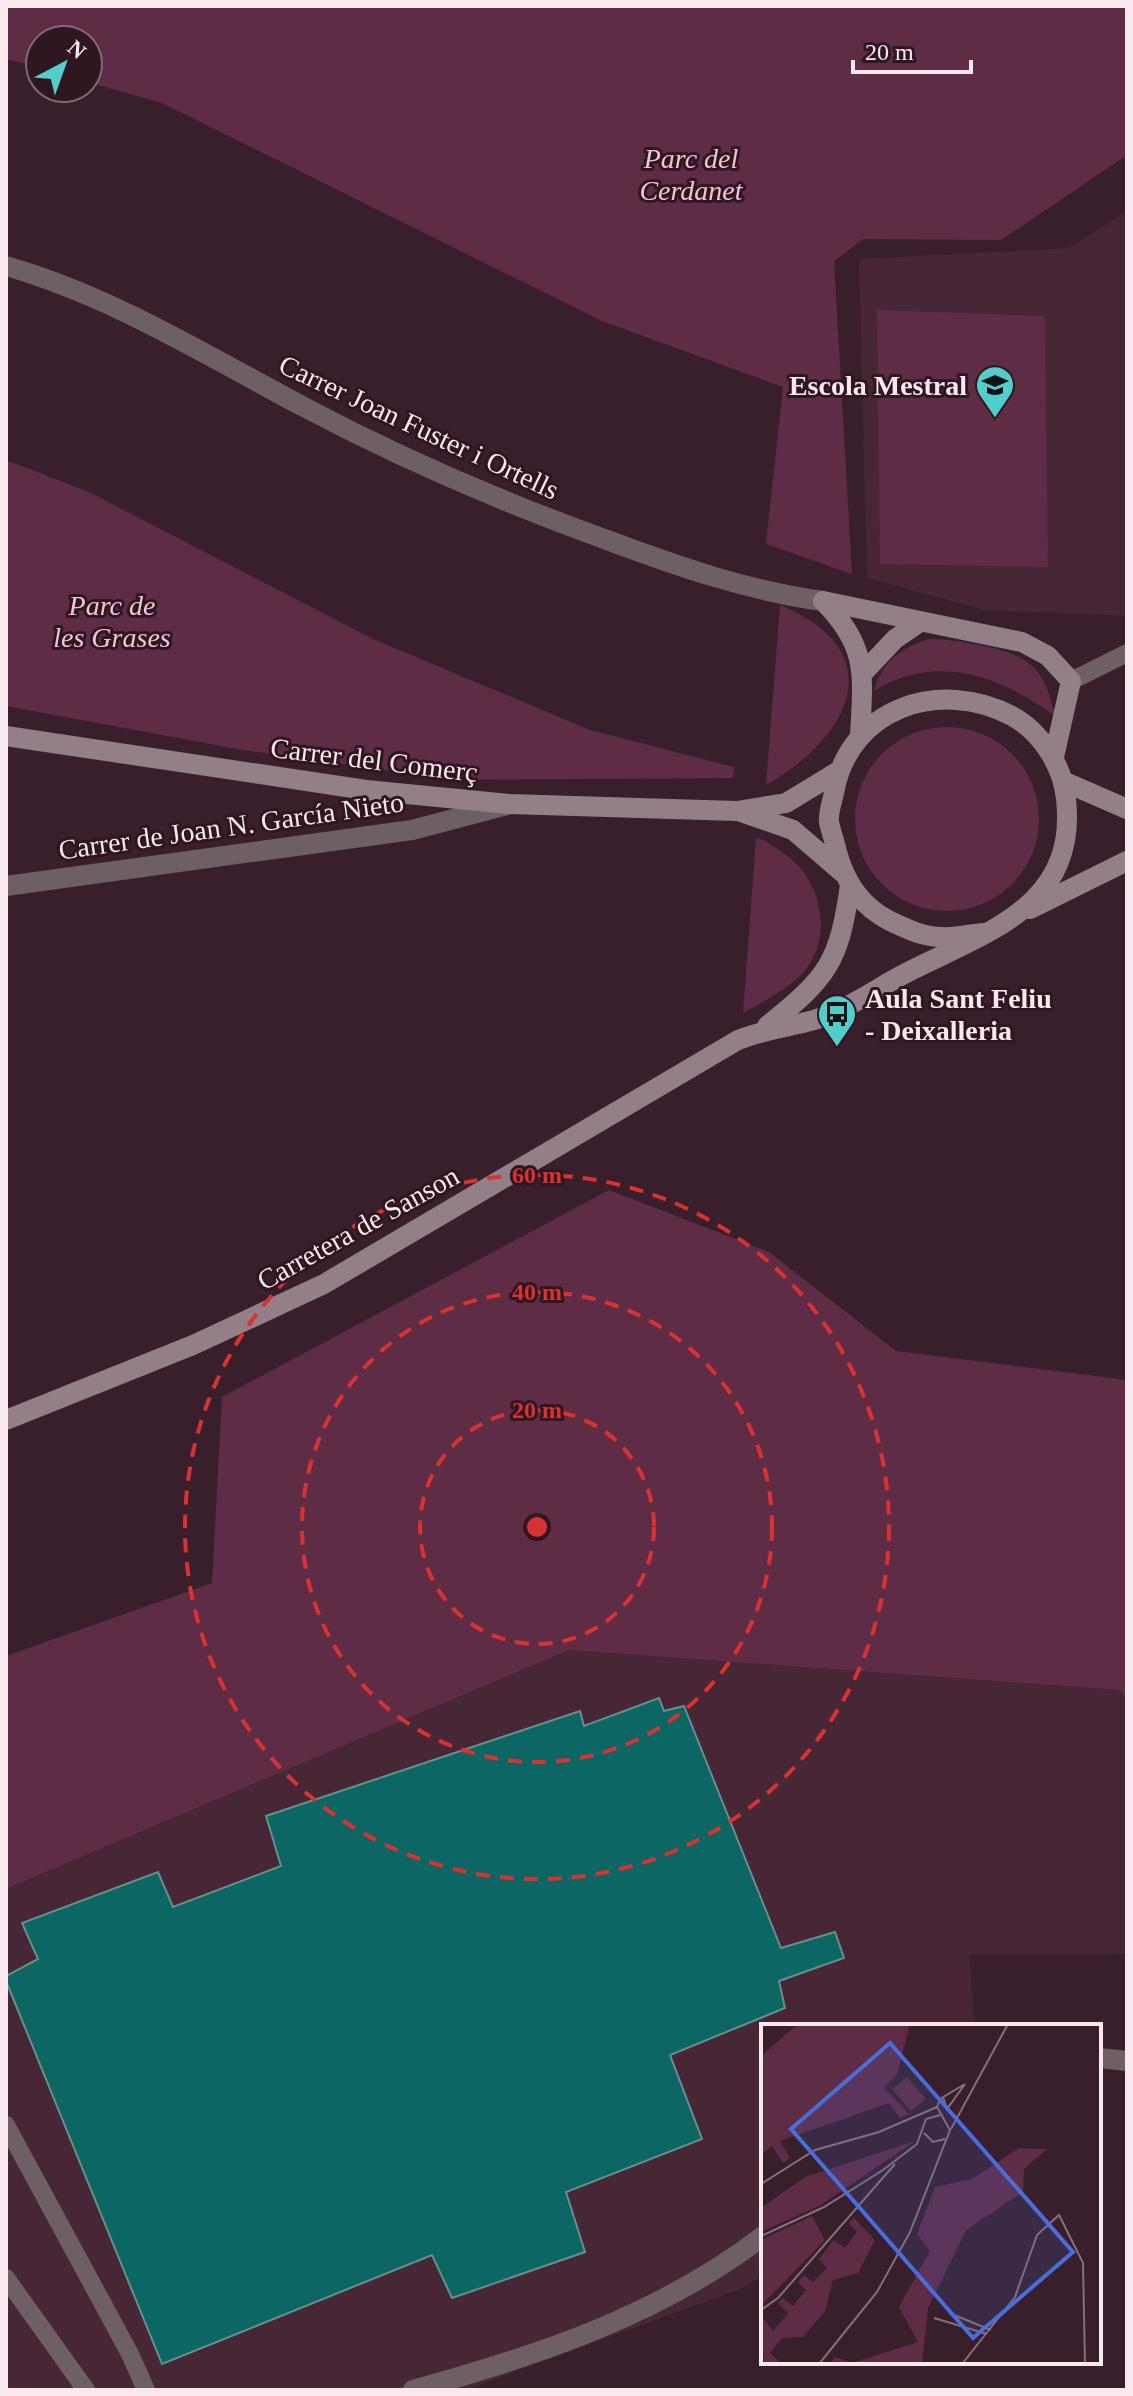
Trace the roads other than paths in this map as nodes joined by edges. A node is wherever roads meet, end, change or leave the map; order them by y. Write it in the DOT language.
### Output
graph roads {
  1 [pos="6,266"];
  2 [pos="823,601"];
  3 [pos="920,622"];
  4 [pos="1127,653"];
  5 [pos="864,672"];
  6 [pos="1071,681"];
  7 [pos="6,736"];
  8 [pos="860,736"];
  9 [pos="1054,757"];
  10 [pos="837,772"];
  11 [pos="1065,782"];
  12 [pos="509,804"];
  13 [pos="1127,809"];
  14 [pos="737,811"];
  15 [pos="1127,861"];
  16 [pos="846,879"];
  17 [pos="6,886"];
  18 [pos="1026,910"];
  19 [pos="984,933"];
  20 [pos="763,1030"];
  21 [pos="6,1420"];
  22 [pos="1101,2058"];
  23 [pos="1127,2061"];
  24 [pos="6,2125"];
  25 [pos="761,2238"];
  26 [pos="6,2278"];
  27 [pos="86,2390"];
  28 [pos="146,2390"];
  29 [pos="413,2390"];
  1 -- 2 [label="street, Carrer Joan Fuster i Ortells"];
  2 -- 3 [label="street"];
  2 -- 5 [label="street"];
  3 -- 5 [label="street"];
  3 -- 6 [label="street"];
  4 -- 6 [label="lane"];
  5 -- 8 [label="street"];
  6 -- 9 [label="street"];
  7 -- 12 [label="street, Carrer del Comerç"];
  8 -- 9 [label="street"];
  8 -- 10 [label="street"];
  9 -- 11 [label="street"];
  10 -- 14 [label="street, Carrer del Comerç"];
  10 -- 16 [label="street"];
  11 -- 13 [label="street"];
  11 -- 18 [label="street"];
  12 -- 14 [label="street, Carrer del Comerç"];
  12 -- 17 [label="street, Carrer de Joan N. García Nieto"];
  14 -- 16 [label="street, Carrer del Comerç"];
  15 -- 18 [label="street"];
  16 -- 19 [label="street"];
  16 -- 20 [label="street"];
  18 -- 19 [label="street"];
  19 -- 20 [label="street"];
  20 -- 21 [label="street, Carretera de Sanson"];
  22 -- 23 [label="street"];
  24 -- 28 [label="lane"];
  25 -- 29 [label="street"];
  26 -- 27 [label="lane"];
}
